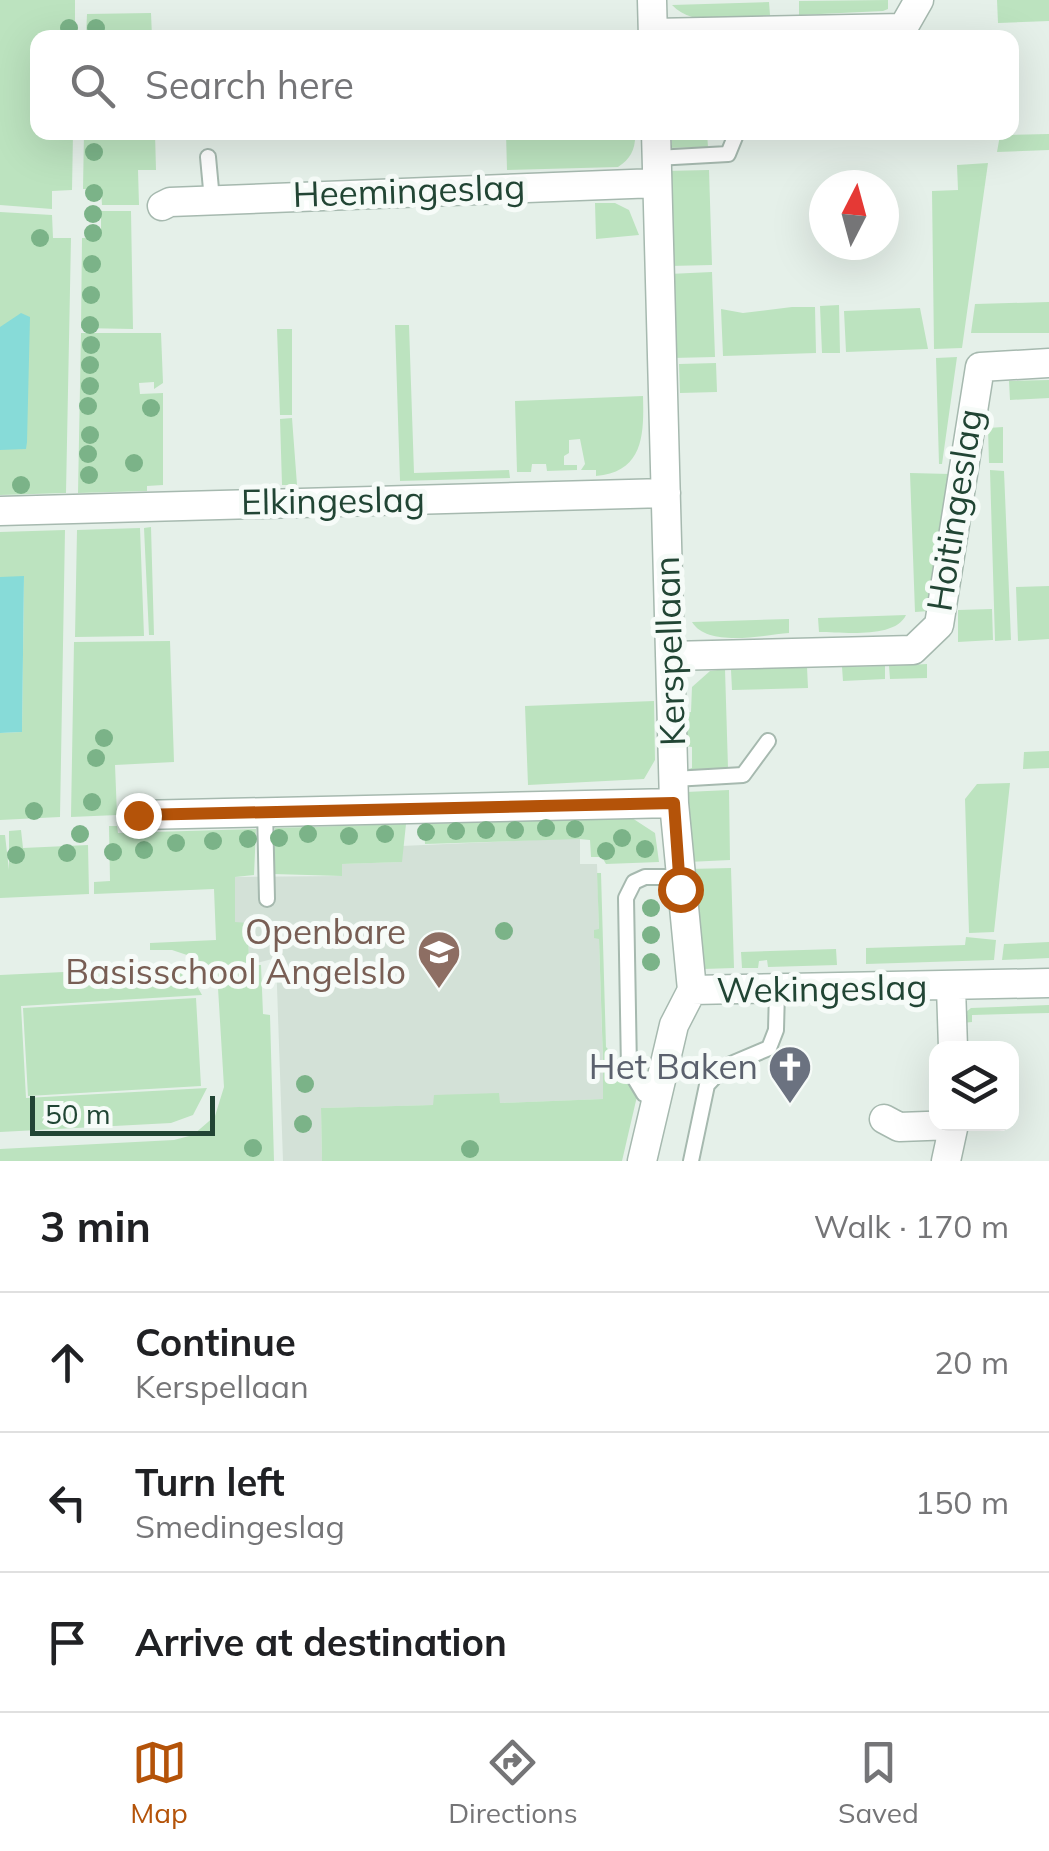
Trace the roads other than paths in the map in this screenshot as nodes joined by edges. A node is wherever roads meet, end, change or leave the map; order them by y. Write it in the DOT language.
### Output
graph roads {
  1 [pos="652,0"];
  2 [pos="920,0"];
  3 [pos="653,30"];
  4 [pos="840,30"];
  5 [pos="734,140"];
  6 [pos="208,157"];
  7 [pos="656,158"];
  8 [pos="212,200"];
  9 [pos="162,206"];
  10 [pos="1049,363"];
  11 [pos="666,492"];
  12 [pos="0,511"];
  13 [pos="670,656"];
  14 [pos="768,742"];
  15 [pos="674,791"];
  16 [pos="265,810"];
  17 [pos="138,815"];
  18 [pos="680,877"];
  19 [pos="267,899"];
  20 [pos="1049,983"];
  21 [pos="952,987"];
  22 [pos="692,990"];
  23 [pos="776,990"];
  24 [pos="953,1041"];
  25 [pos="657,1098"];
  26 [pos="884,1119"];
  27 [pos="929,1126"];
  28 [pos="952,1131"];
  29 [pos="642,1161"];
  30 [pos="690,1161"];
  31 [pos="946,1161"];
  1 -- 3 [label="street"];
  2 -- 4 [label="street"];
  5 -- 7 [label="lane"];
  6 -- 8 [label="lane"];
  7 -- 8 [label="street, Heemingeslag"];
  7 -- 11 [label="street, Kerspellaan"];
  8 -- 9 [label="street, Heemingeslag"];
  10 -- 13 [label="street, Hoitingeslag"];
  11 -- 12 [label="street, Elkingeslag"];
  11 -- 13 [label="street, Kerspellaan"];
  13 -- 15 [label="street, Kerspellaan"];
  14 -- 15 [label="lane"];
  15 -- 16 [label="street"];
  15 -- 18 [label="street, Kerspellaan"];
  16 -- 17 [label="street"];
  16 -- 19 [label="lane"];
  18 -- 22 [label="street, Kerspellaan"];
  18 -- 25 [label="lane"];
  20 -- 21 [label="street, Wekingeslag"];
  21 -- 23 [label="street, Wekingeslag"];
  21 -- 24 [label="street, Wekingeslag"];
  22 -- 23 [label="street, Wekingeslag"];
  22 -- 25 [label="street"];
  23 -- 30 [label="lane"];
  25 -- 29 [label="street"];
  26 -- 27 [label="street"];
  28 -- 31 [label="street"];
}
